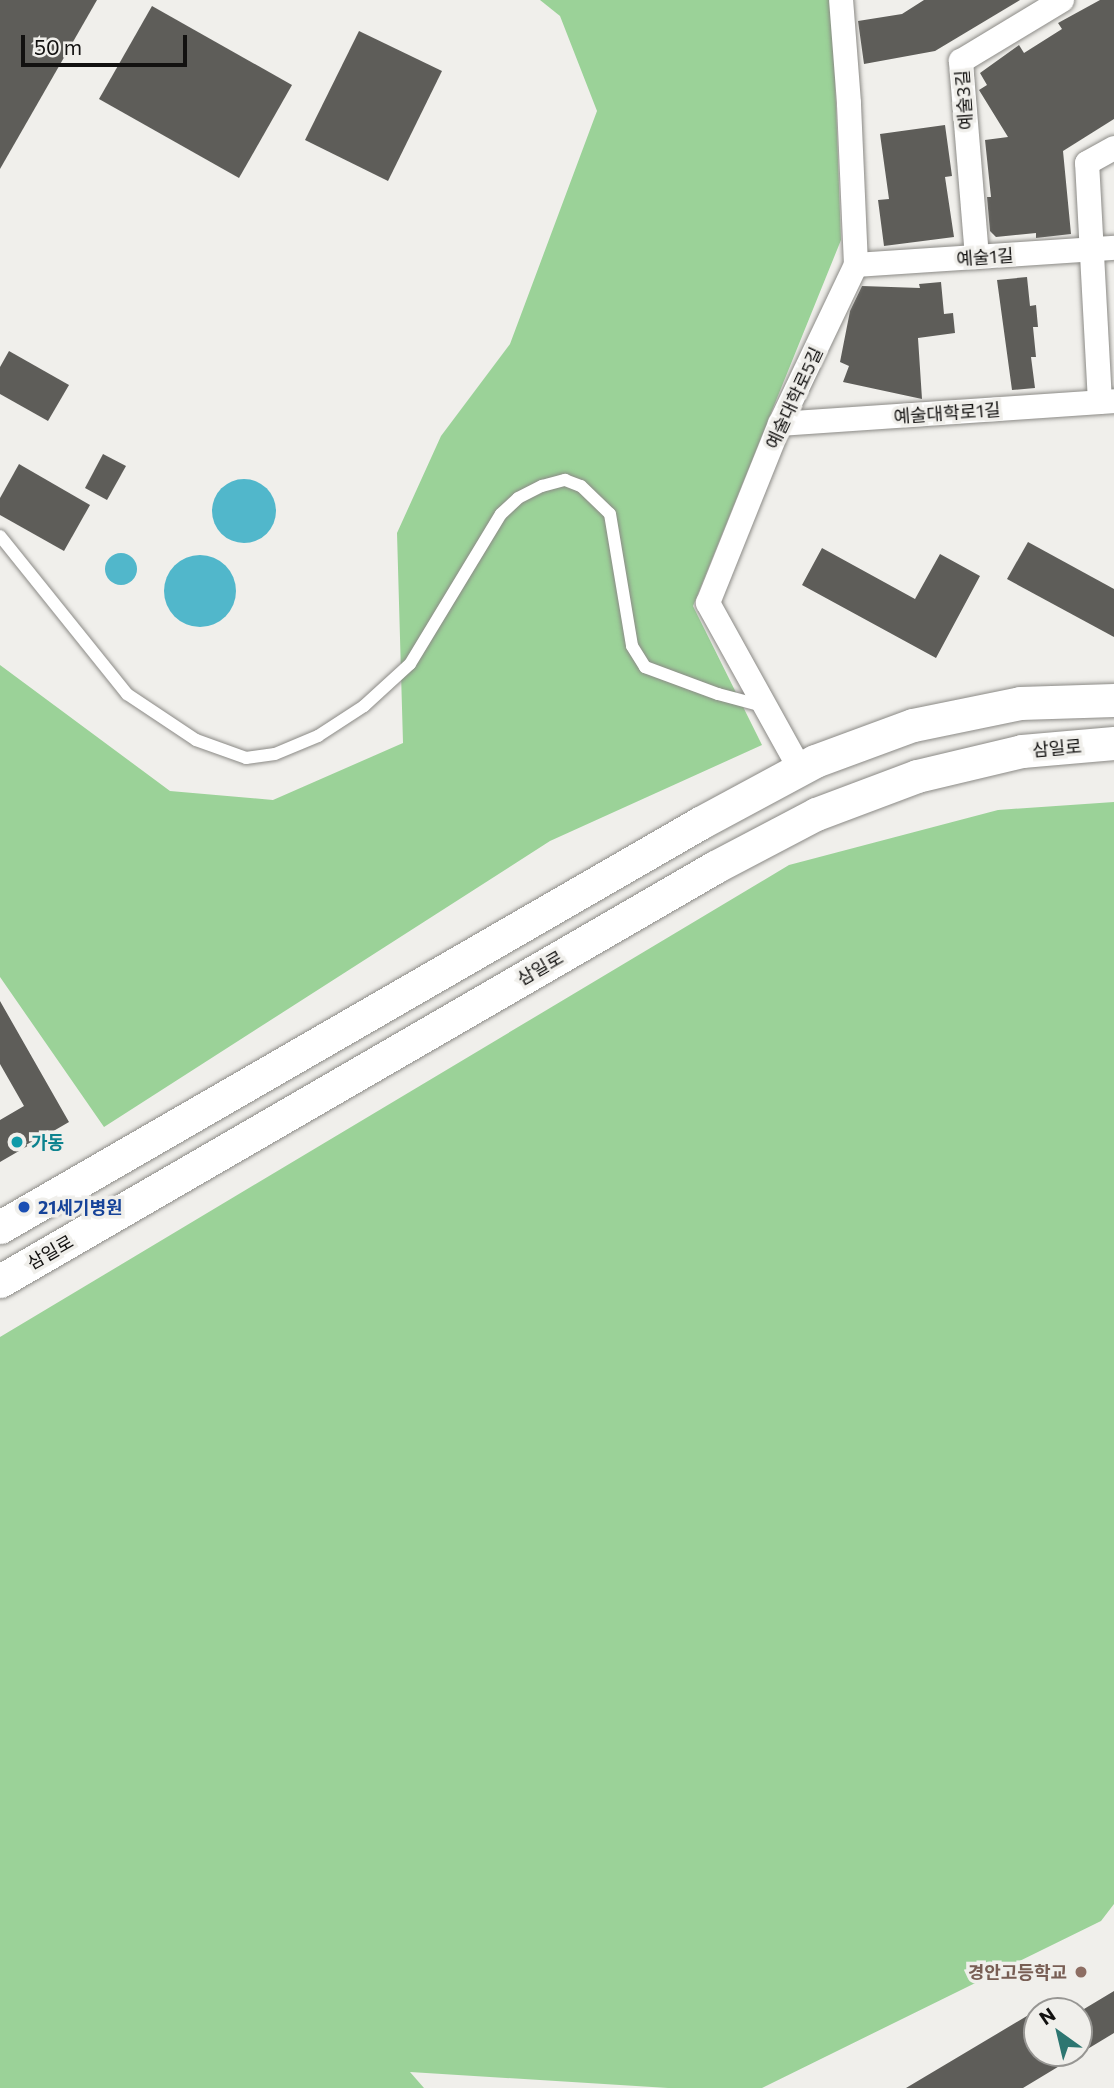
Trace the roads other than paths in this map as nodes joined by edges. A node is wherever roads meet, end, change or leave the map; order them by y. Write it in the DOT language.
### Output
graph roads {
  1 [pos="841,0"];
  2 [pos="1062,0"];
  3 [pos="1114,148"];
  4 [pos="1102,249"];
  5 [pos="977,257"];
  6 [pos="856,265"];
  7 [pos="1107,402"];
  8 [pos="780,424"];
  9 [pos="0,536"];
  10 [pos="1114,700"];
  11 [pos="763,706"];
  12 [pos="1114,743"];
  13 [pos="800,769"];
  14 [pos="0,1227"];
  15 [pos="0,1281"];
  1 -- 6 [label="street, 예술대학로5길"];
  2 -- 5 [label="street, 예술3길"];
  3 -- 4 [label="street"];
  4 -- 5 [label="street, 예술1길"];
  4 -- 7 [label="street"];
  5 -- 6 [label="street, 예술1길"];
  6 -- 8 [label="street, 예술대학로5길"];
  7 -- 8 [label="street, 예술대학로1길"];
  8 -- 11 [label="street, 예술대학로5길"];
  9 -- 11 [label="lane"];
  10 -- 13 [label="main road"];
  11 -- 13 [label="street, 예술대학로5길"];
  12 -- 15 [label="main road, 삼일로"];
  13 -- 14 [label="main road"];
}
